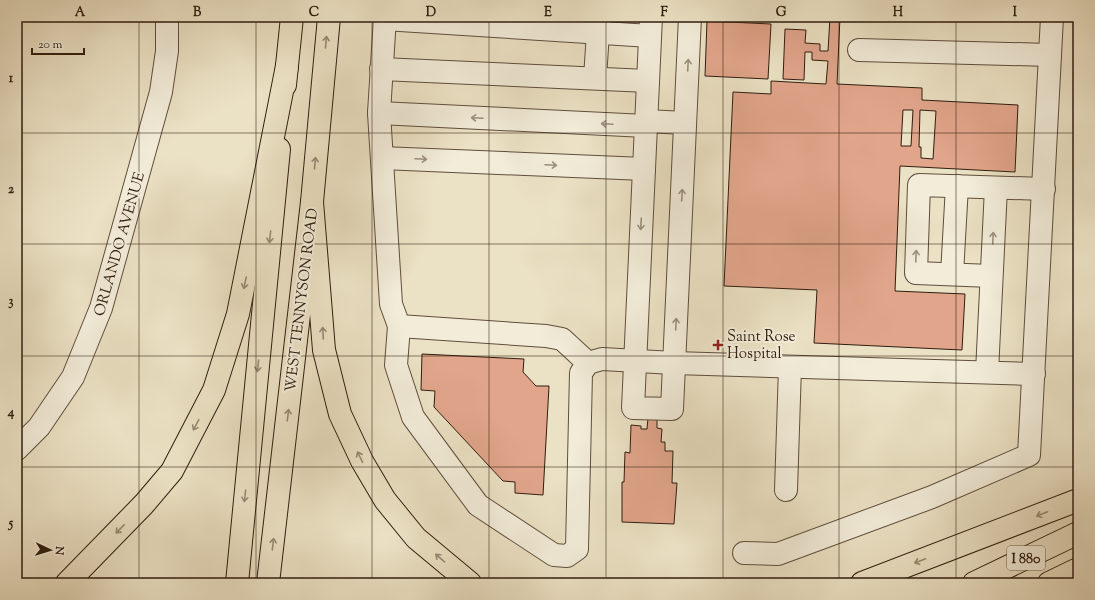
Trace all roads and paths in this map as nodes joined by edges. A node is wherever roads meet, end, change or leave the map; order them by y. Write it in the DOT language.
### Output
graph roads {
  1 [pos="167,17"];
  2 [pos="292,17"];
  3 [pos="329,17"];
  4 [pos="690,17"];
  5 [pos="1052,17"];
  6 [pos="384,18"];
  7 [pos="598,25"];
  8 [pos="650,27"];
  9 [pos="859,50"];
  10 [pos="1050,55"];
  11 [pos="287,66"];
  12 [pos="382,69"];
  13 [pos="595,78"];
  14 [pos="648,81"];
  15 [pos="379,114"];
  16 [pos="646,123"];
  17 [pos="685,123"];
  18 [pos="382,158"];
  19 [pos="644,169"];
  20 [pos="957,186"];
  21 [pos="996,188"];
  22 [pos="1044,189"];
  23 [pos="312,202"];
  24 [pos="952,274"];
  25 [pos="991,276"];
  26 [pos="399,326"];
  27 [pos="635,361"];
  28 [pos="588,363"];
  29 [pos="674,363"];
  30 [pos="790,367"];
  31 [pos="987,372"];
  32 [pos="1034,374"];
  33 [pos="17,449"];
  34 [pos="786,490"];
  35 [pos="1078,500"];
  36 [pos="1078,534"];
  37 [pos="744,553"];
  38 [pos="1078,569"];
  39 [pos="67,583"];
  40 [pos="237,583"];
  41 [pos="268,583"];
  42 [pos="470,583"];
  43 [pos="862,583"];
  44 [pos="974,583"];
  45 [pos="1049,583"];
  1 -- 33 [label="street, ORLANDO AVENUE"];
  2 -- 11 [label="main road"];
  23 -- 3 [label="main road, WEST TENNYSON ROAD, one-way"];
  17 -- 4 [label="street, one-way"];
  5 -- 10 [label="street"];
  6 -- 7 [label="street"];
  6 -- 12 [label="street"];
  7 -- 8 [label="street"];
  7 -- 13 [label="street"];
  8 -- 14 [label="street"];
  9 -- 10 [label="street"];
  10 -- 22 [label="street"];
  11 -- 39 [label="main road, one-way"];
  11 -- 40 [label="main road, one-way"];
  12 -- 13 [label="street"];
  12 -- 15 [label="street"];
  13 -- 14 [label="street"];
  14 -- 16 [label="street"];
  16 -- 15 [label="street, one-way"];
  15 -- 18 [label="street"];
  16 -- 17 [label="street"];
  16 -- 19 [label="street"];
  29 -- 17 [label="street, one-way"];
  18 -- 19 [label="street, one-way"];
  18 -- 26 [label="street"];
  19 -- 27 [label="street, one-way"];
  20 -- 21 [label="street"];
  20 -- 24 [label="street"];
  24 -- 20 [label="street, one-way"];
  21 -- 22 [label="street"];
  25 -- 21 [label="street, one-way"];
  22 -- 32 [label="street"];
  41 -- 23 [label="main road, WEST TENNYSON ROAD, one-way"];
  42 -- 23 [label="main road, one-way"];
  24 -- 25 [label="street"];
  25 -- 31 [label="street"];
  26 -- 28 [label="street"];
  26 -- 28 [label="street"];
  27 -- 28 [label="street"];
  27 -- 29 [label="street"];
  27 -- 29 [label="street"];
  29 -- 30 [label="street"];
  30 -- 31 [label="street"];
  30 -- 34 [label="street"];
  31 -- 32 [label="street"];
  32 -- 37 [label="street"];
  35 -- 43 [label="main road, one-way"];
  36 -- 44 [label="main road, I 880"];
  38 -- 45 [label="main road, I 880"];
}
